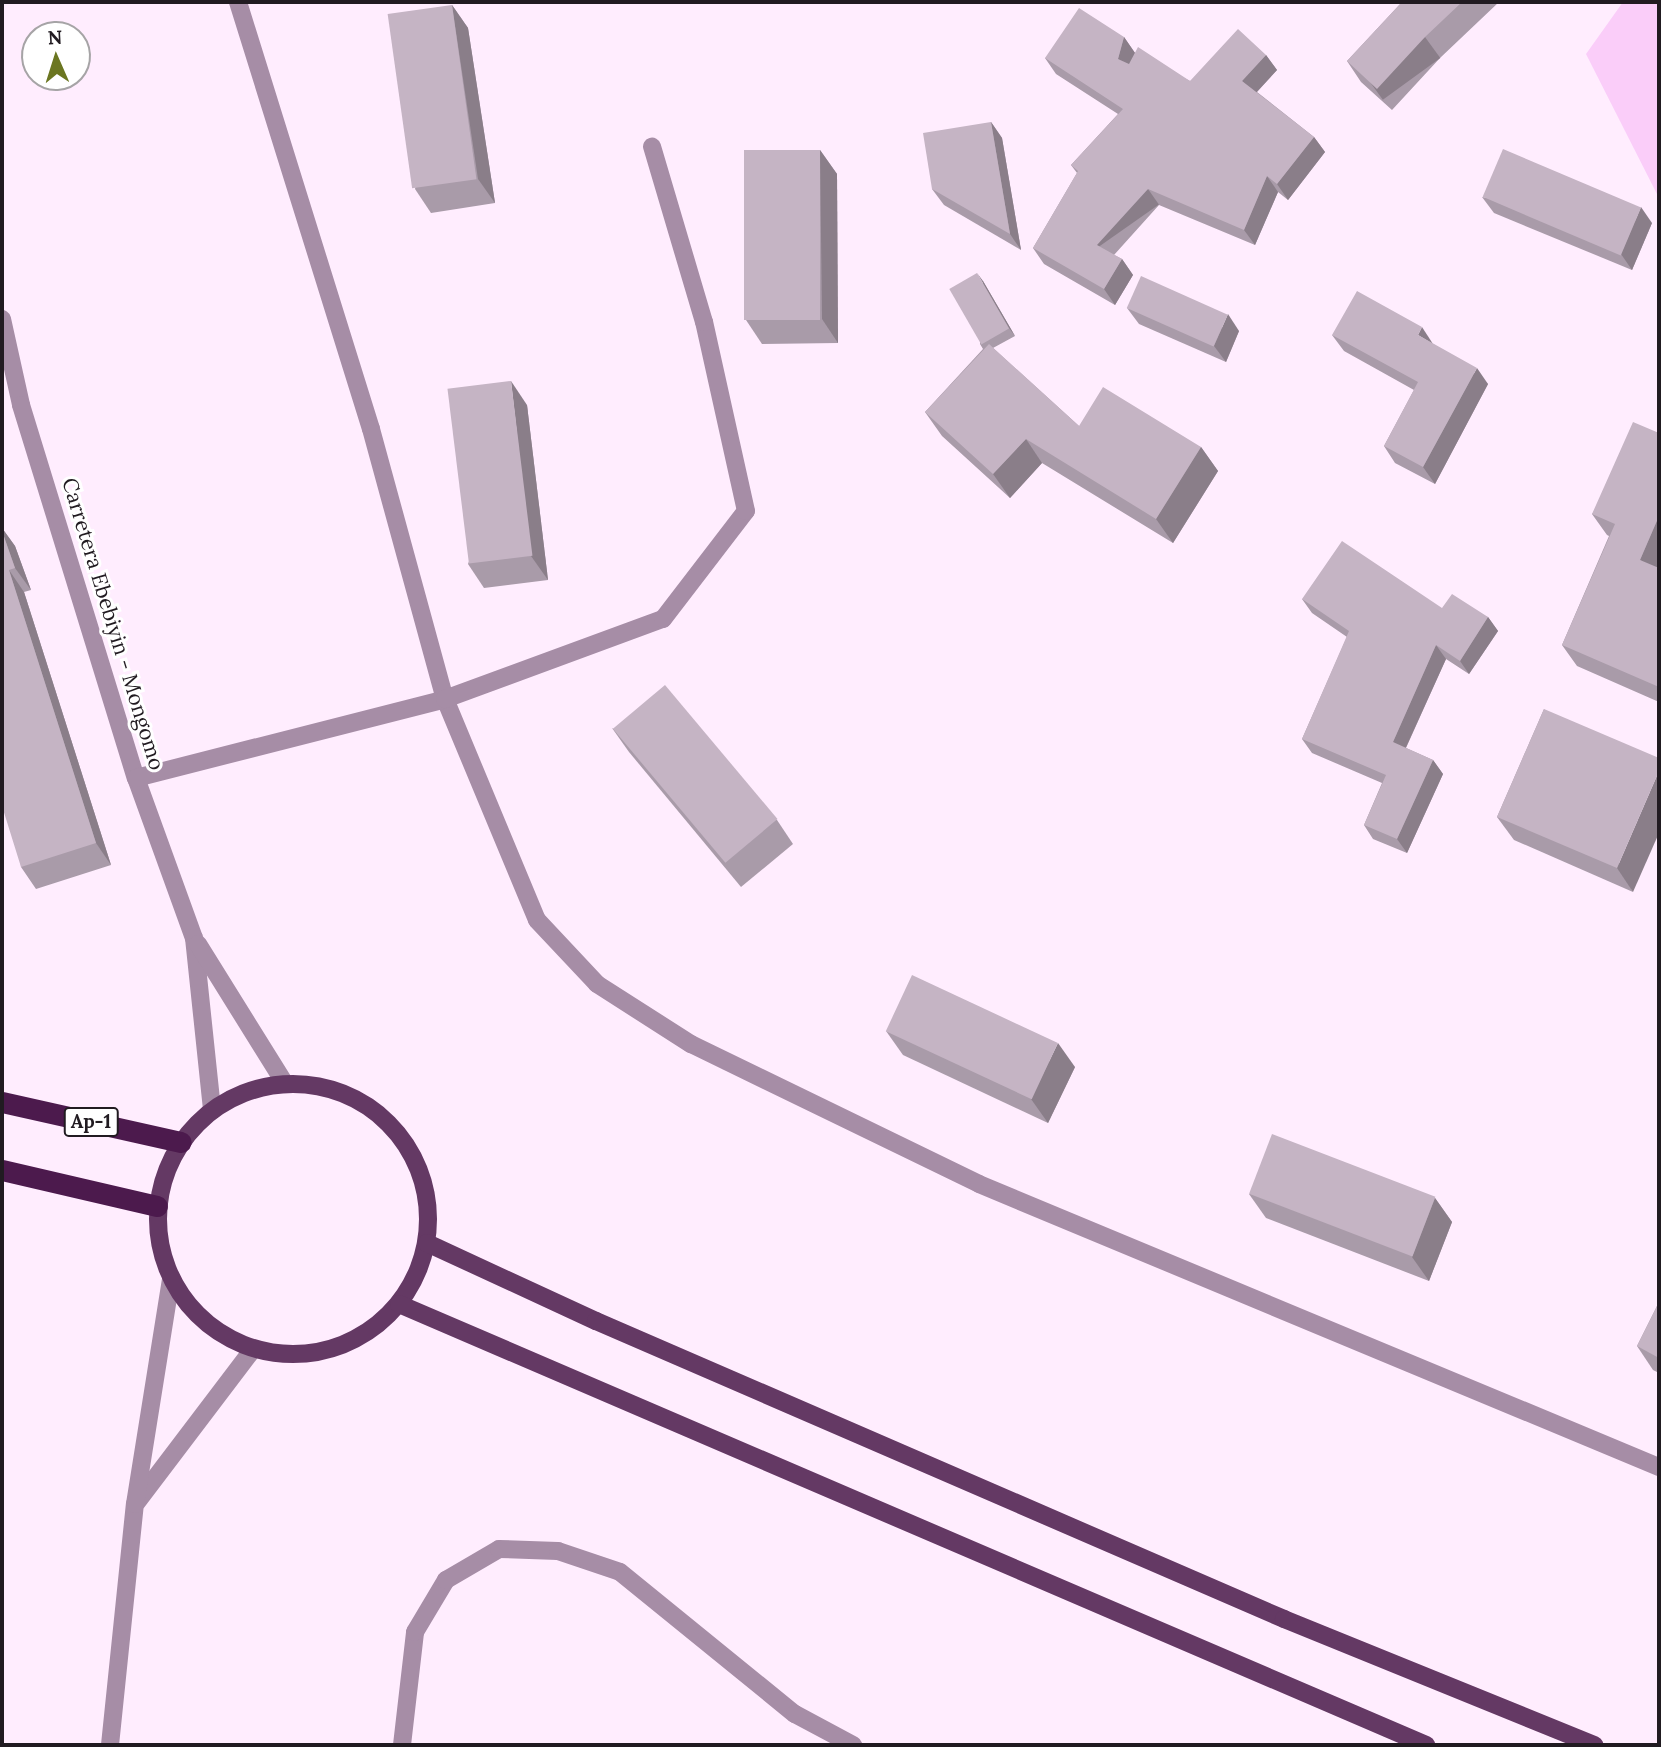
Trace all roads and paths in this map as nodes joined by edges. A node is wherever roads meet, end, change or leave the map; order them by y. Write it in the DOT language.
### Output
graph roads {
  1 [pos="238,2"];
  2 [pos="652,147"];
  3 [pos="2,319"];
  4 [pos="444,699"];
  5 [pos="136,778"];
  6 [pos="194,938"];
  7 [pos="285,1084"];
  8 [pos="2,1102"];
  9 [pos="212,1110"];
  10 [pos="181,1142"];
  11 [pos="2,1170"];
  12 [pos="157,1206"];
  13 [pos="427,1243"];
  14 [pos="171,1279"];
  15 [pos="399,1304"];
  16 [pos="253,1349"];
  17 [pos="1659,1467"];
  18 [pos="135,1504"];
  19 [pos="110,1745"];
  20 [pos="402,1745"];
  21 [pos="853,1745"];
  22 [pos="1426,1745"];
  23 [pos="1594,1745"];
  1 -- 4 [label="street"];
  2 -- 4 [label="street"];
  3 -- 5 [label="street, Carretera Ebebiyin - Mongomo"];
  4 -- 5 [label="street"];
  4 -- 17 [label="street"];
  5 -- 6 [label="street, Carretera Ebebiyin - Mongomo"];
  6 -- 7 [label="street, Carretera Ebebiyin - Mongomo"];
  6 -- 9 [label="street, Carretera Ebebiyin - Mongomo"];
  7 -- 9 [label="main road"];
  7 -- 13 [label="main road"];
  8 -- 10 [label="highway, Ap-1"];
  9 -- 10 [label="main road"];
  10 -- 12 [label="main road"];
  11 -- 12 [label="highway"];
  12 -- 14 [label="main road"];
  13 -- 15 [label="main road"];
  13 -- 23 [label="main road"];
  14 -- 16 [label="main road"];
  14 -- 18 [label="street"];
  15 -- 16 [label="main road"];
  15 -- 22 [label="main road"];
  16 -- 18 [label="street"];
  18 -- 19 [label="street"];
  20 -- 21 [label="street"];
}
